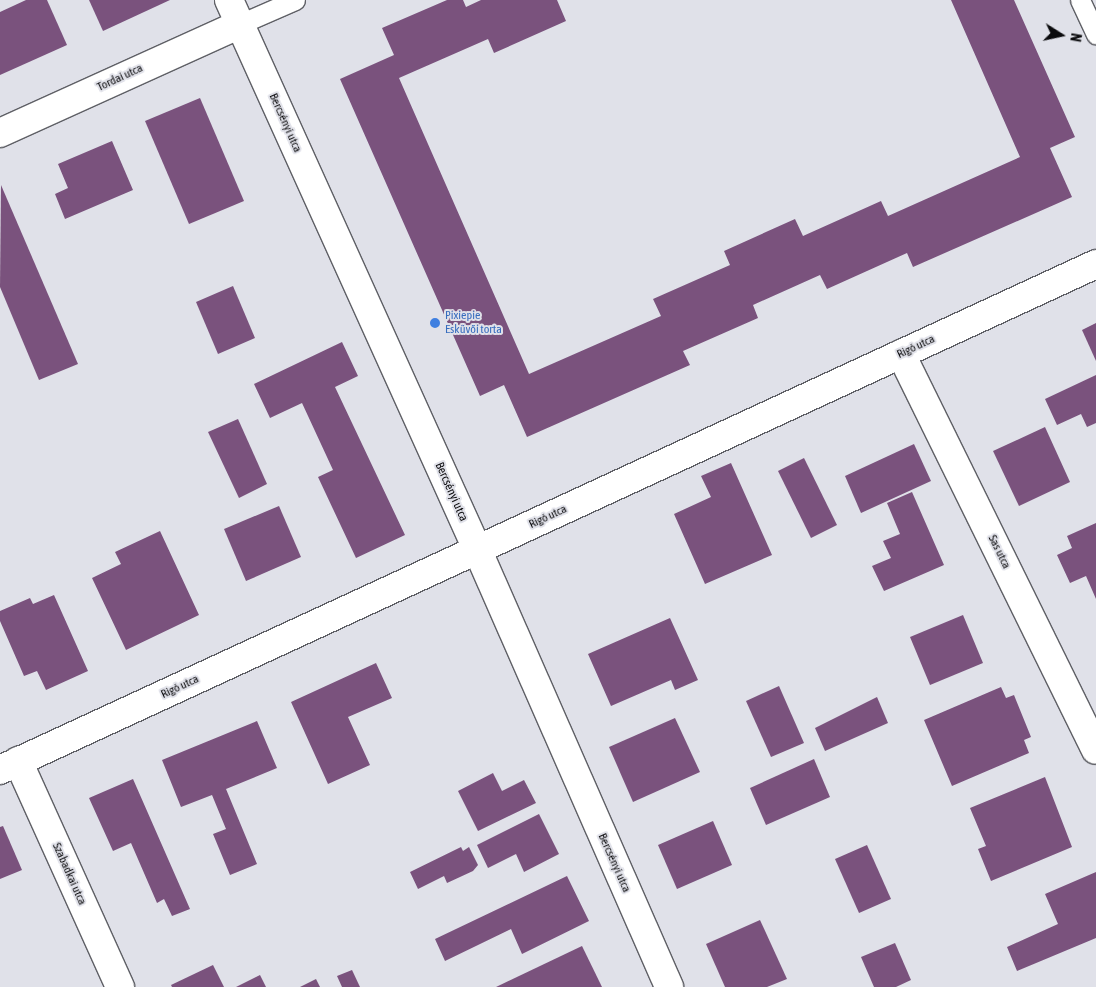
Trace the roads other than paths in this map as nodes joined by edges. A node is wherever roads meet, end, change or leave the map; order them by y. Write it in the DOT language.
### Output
graph roads {
  1 [pos="295,0"];
  2 [pos="1080,0"];
  3 [pos="235,12"];
  4 [pos="1096,36"];
  5 [pos="0,133"];
  6 [pos="1096,264"];
  7 [pos="902,354"];
  8 [pos="477,549"];
  9 [pos="1096,750"];
  10 [pos="9,766"];
  11 [pos="120,987"];
  12 [pos="669,987"];
  1 -- 3 [label="lane"];
  2 -- 4 [label="lane"];
  3 -- 5 [label="street, Tordai utca"];
  3 -- 8 [label="street, Bercsényi utca"];
  6 -- 7 [label="street, Rigó utca"];
  7 -- 8 [label="street, Rigó utca"];
  7 -- 9 [label="street, Sas utca"];
  8 -- 10 [label="street, Rigó utca"];
  8 -- 12 [label="street, Bercsényi utca"];
  10 -- 11 [label="street, Szabadkai utca"];
}
